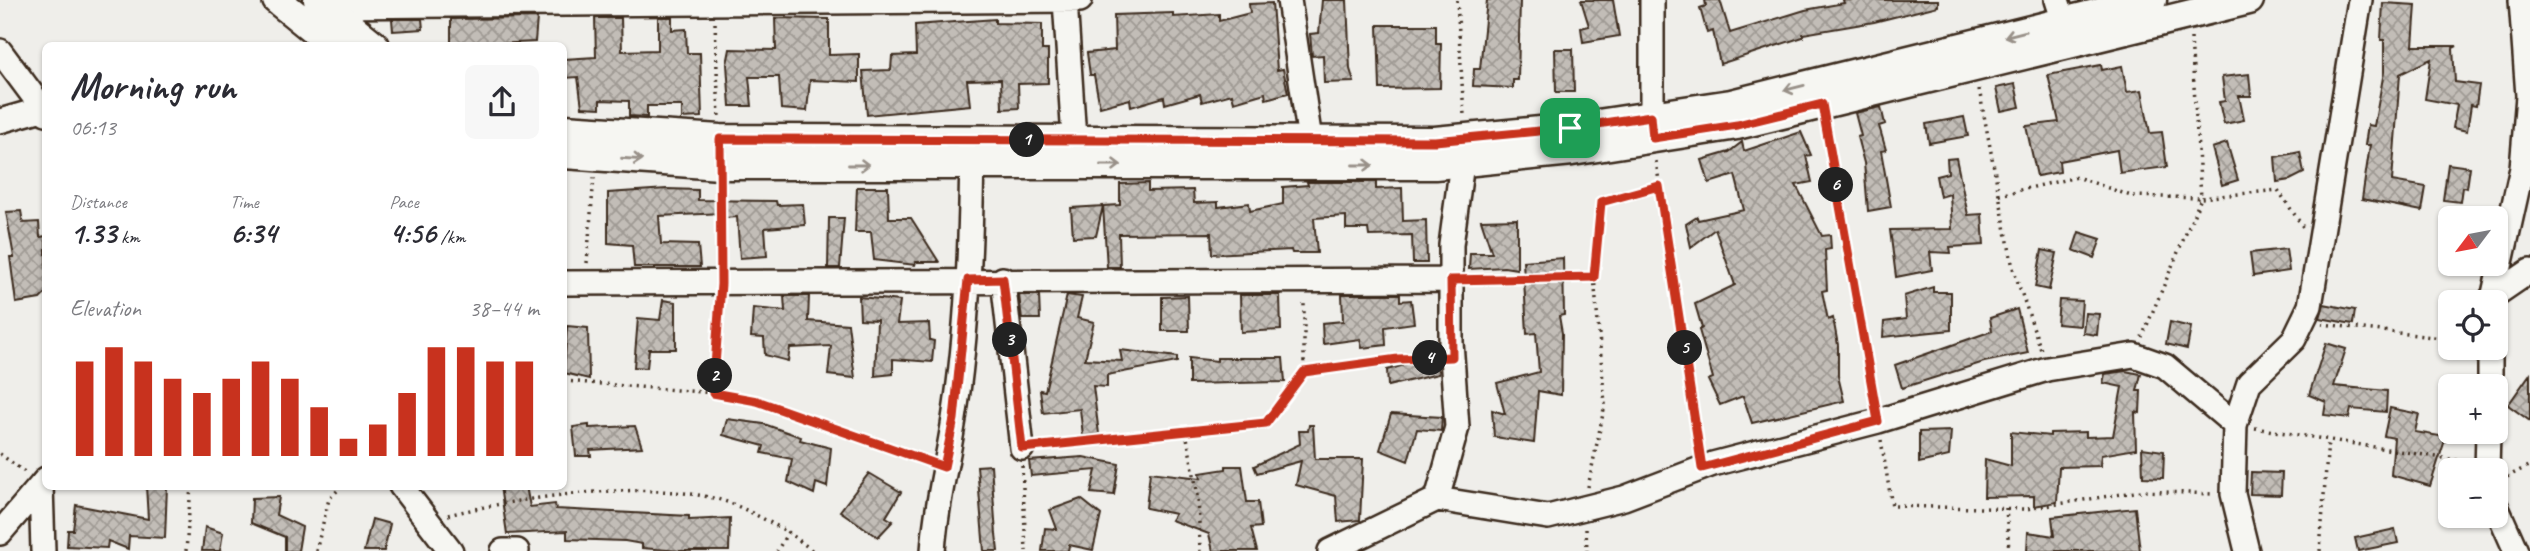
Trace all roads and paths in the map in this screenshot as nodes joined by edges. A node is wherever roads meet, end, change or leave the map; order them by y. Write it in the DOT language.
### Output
graph roads {
  1 [pos="277,0"];
  2 [pos="1065,0"];
  3 [pos="1080,0"];
  4 [pos="1289,0"];
  5 [pos="1457,0"];
  6 [pos="1652,0"];
  7 [pos="2152,0"];
  8 [pos="2249,0"];
  9 [pos="2360,0"];
  10 [pos="2521,0"];
  11 [pos="584,3"];
  12 [pos="715,5"];
  13 [pos="318,11"];
  14 [pos="2061,11"];
  15 [pos="2189,15"];
  16 [pos="332,42"];
  17 [pos="368,42"];
  18 [pos="0,51"];
  19 [pos="1975,66"];
  20 [pos="1822,104"];
  21 [pos="42,108"];
  22 [pos="42,111"];
  23 [pos="0,121"];
  24 [pos="1652,127"];
  25 [pos="567,129"];
  26 [pos="1464,150"];
  27 [pos="720,152"];
  28 [pos="972,152"];
  29 [pos="1075,152"];
  30 [pos="1309,153"];
  31 [pos="567,154"];
  32 [pos="595,157"];
  33 [pos="1659,186"];
  34 [pos="1998,195"];
  35 [pos="2201,198"];
  36 [pos="2319,251"];
  37 [pos="2530,271"];
  38 [pos="1594,277"];
  39 [pos="1003,279"];
  40 [pos="1304,279"];
  41 [pos="968,280"];
  42 [pos="1451,280"];
  43 [pos="575,283"];
  44 [pos="721,284"];
  45 [pos="2494,290"];
  46 [pos="2505,290"];
  47 [pos="2303,321"];
  48 [pos="2438,338"];
  49 [pos="2134,355"];
  50 [pos="1452,357"];
  51 [pos="2047,369"];
  52 [pos="1304,372"];
  53 [pos="567,382"];
  54 [pos="713,393"];
  55 [pos="1878,421"];
  56 [pos="2235,425"];
  57 [pos="1186,432"];
  58 [pos="2328,440"];
  59 [pos="1022,448"];
  60 [pos="0,454"];
  61 [pos="2438,462"];
  62 [pos="2530,465"];
  63 [pos="944,467"];
  64 [pos="1702,468"];
  65 [pos="2508,469"];
  66 [pos="42,481"];
  67 [pos="42,483"];
  68 [pos="43,490"];
  69 [pos="191,490"];
  70 [pos="338,490"];
  71 [pos="404,490"];
  72 [pos="2233,495"];
  73 [pos="1437,499"];
  74 [pos="1583,508"];
  75 [pos="2006,508"];
  76 [pos="427,519"];
  77 [pos="2506,528"];
  78 [pos="788,532"];
  79 [pos="0,533"];
  80 [pos="43,551"];
  81 [pos="186,551"];
  82 [pos="316,551"];
  83 [pos="451,551"];
  84 [pos="503,551"];
  85 [pos="517,551"];
  86 [pos="776,551"];
  87 [pos="813,551"];
  88 [pos="933,551"];
  89 [pos="1026,551"];
  90 [pos="1200,551"];
  91 [pos="1330,551"];
  92 [pos="2009,551"];
  93 [pos="2247,551"];
  94 [pos="2320,551"];
  95 [pos="2516,551"];
  1 -- 13 [label="main road"];
  2 -- 3 [label="street"];
  2 -- 12 [label="street"];
  2 -- 29 [label="street"];
  4 -- 30 [label="street"];
  5 -- 26 [label="path"];
  6 -- 24 [label="street"];
  7 -- 14 [label="main road"];
  8 -- 15 [label="main road"];
  9 -- 36 [label="street"];
  10 -- 45 [label="street"];
  11 -- 12 [label="street"];
  11 -- 13 [label="street"];
  12 -- 27 [label="path"];
  13 -- 16 [label="main road"];
  13 -- 17 [label="main road"];
  14 -- 24 [label="main road, one-way"];
  15 -- 19 [label="main road"];
  15 -- 35 [label="path"];
  18 -- 21 [label="street"];
  19 -- 20 [label="main road"];
  19 -- 34 [label="path"];
  20 -- 24 [label="main road"];
  20 -- 55 [label="path"];
  22 -- 23 [label="street"];
  24 -- 26 [label="main road"];
  24 -- 33 [label="path"];
  25 -- 27 [label="main road"];
  26 -- 30 [label="main road"];
  26 -- 42 [label="street"];
  27 -- 28 [label="main road"];
  32 -- 27 [label="main road, one-way"];
  27 -- 44 [label="path"];
  28 -- 29 [label="main road"];
  28 -- 41 [label="street"];
  29 -- 30 [label="main road"];
  31 -- 32 [label="main road"];
  32 -- 43 [label="path"];
  33 -- 38 [label="path"];
  33 -- 64 [label="path"];
  34 -- 35 [label="path"];
  34 -- 51 [label="path"];
  35 -- 36 [label="path"];
  35 -- 49 [label="path"];
  36 -- 47 [label="street"];
  37 -- 46 [label="street"];
  38 -- 42 [label="path"];
  38 -- 74 [label="path"];
  39 -- 40 [label="street"];
  39 -- 41 [label="street"];
  39 -- 59 [label="street"];
  40 -- 42 [label="street"];
  40 -- 52 [label="path"];
  41 -- 44 [label="street"];
  41 -- 63 [label="street"];
  42 -- 50 [label="street"];
  43 -- 44 [label="street"];
  44 -- 54 [label="path"];
  47 -- 48 [label="path"];
  47 -- 56 [label="street"];
  49 -- 51 [label="street"];
  49 -- 56 [label="street"];
  50 -- 52 [label="path"];
  50 -- 73 [label="street"];
  51 -- 55 [label="street"];
  52 -- 57 [label="path"];
  53 -- 54 [label="path"];
  54 -- 63 [label="path"];
  55 -- 64 [label="street"];
  55 -- 75 [label="path"];
  56 -- 58 [label="path"];
  56 -- 72 [label="street"];
  57 -- 59 [label="path"];
  57 -- 90 [label="path"];
  58 -- 61 [label="path"];
  58 -- 94 [label="path"];
  59 -- 89 [label="path"];
  60 -- 66 [label="path"];
  62 -- 65 [label="path"];
  63 -- 88 [label="street"];
  64 -- 74 [label="street"];
  67 -- 79 [label="street"];
  68 -- 80 [label="street"];
  69 -- 81 [label="path"];
  70 -- 82 [label="path"];
  71 -- 76 [label="street"];
  72 -- 75 [label="path"];
  72 -- 93 [label="street"];
  73 -- 74 [label="street"];
  73 -- 91 [label="street"];
  75 -- 92 [label="path"];
  76 -- 78 [label="path"];
  76 -- 83 [label="street"];
  77 -- 95 [label="street"];
  78 -- 86 [label="path"];
  78 -- 87 [label="path"];
  84 -- 85 [label="street"];
}
